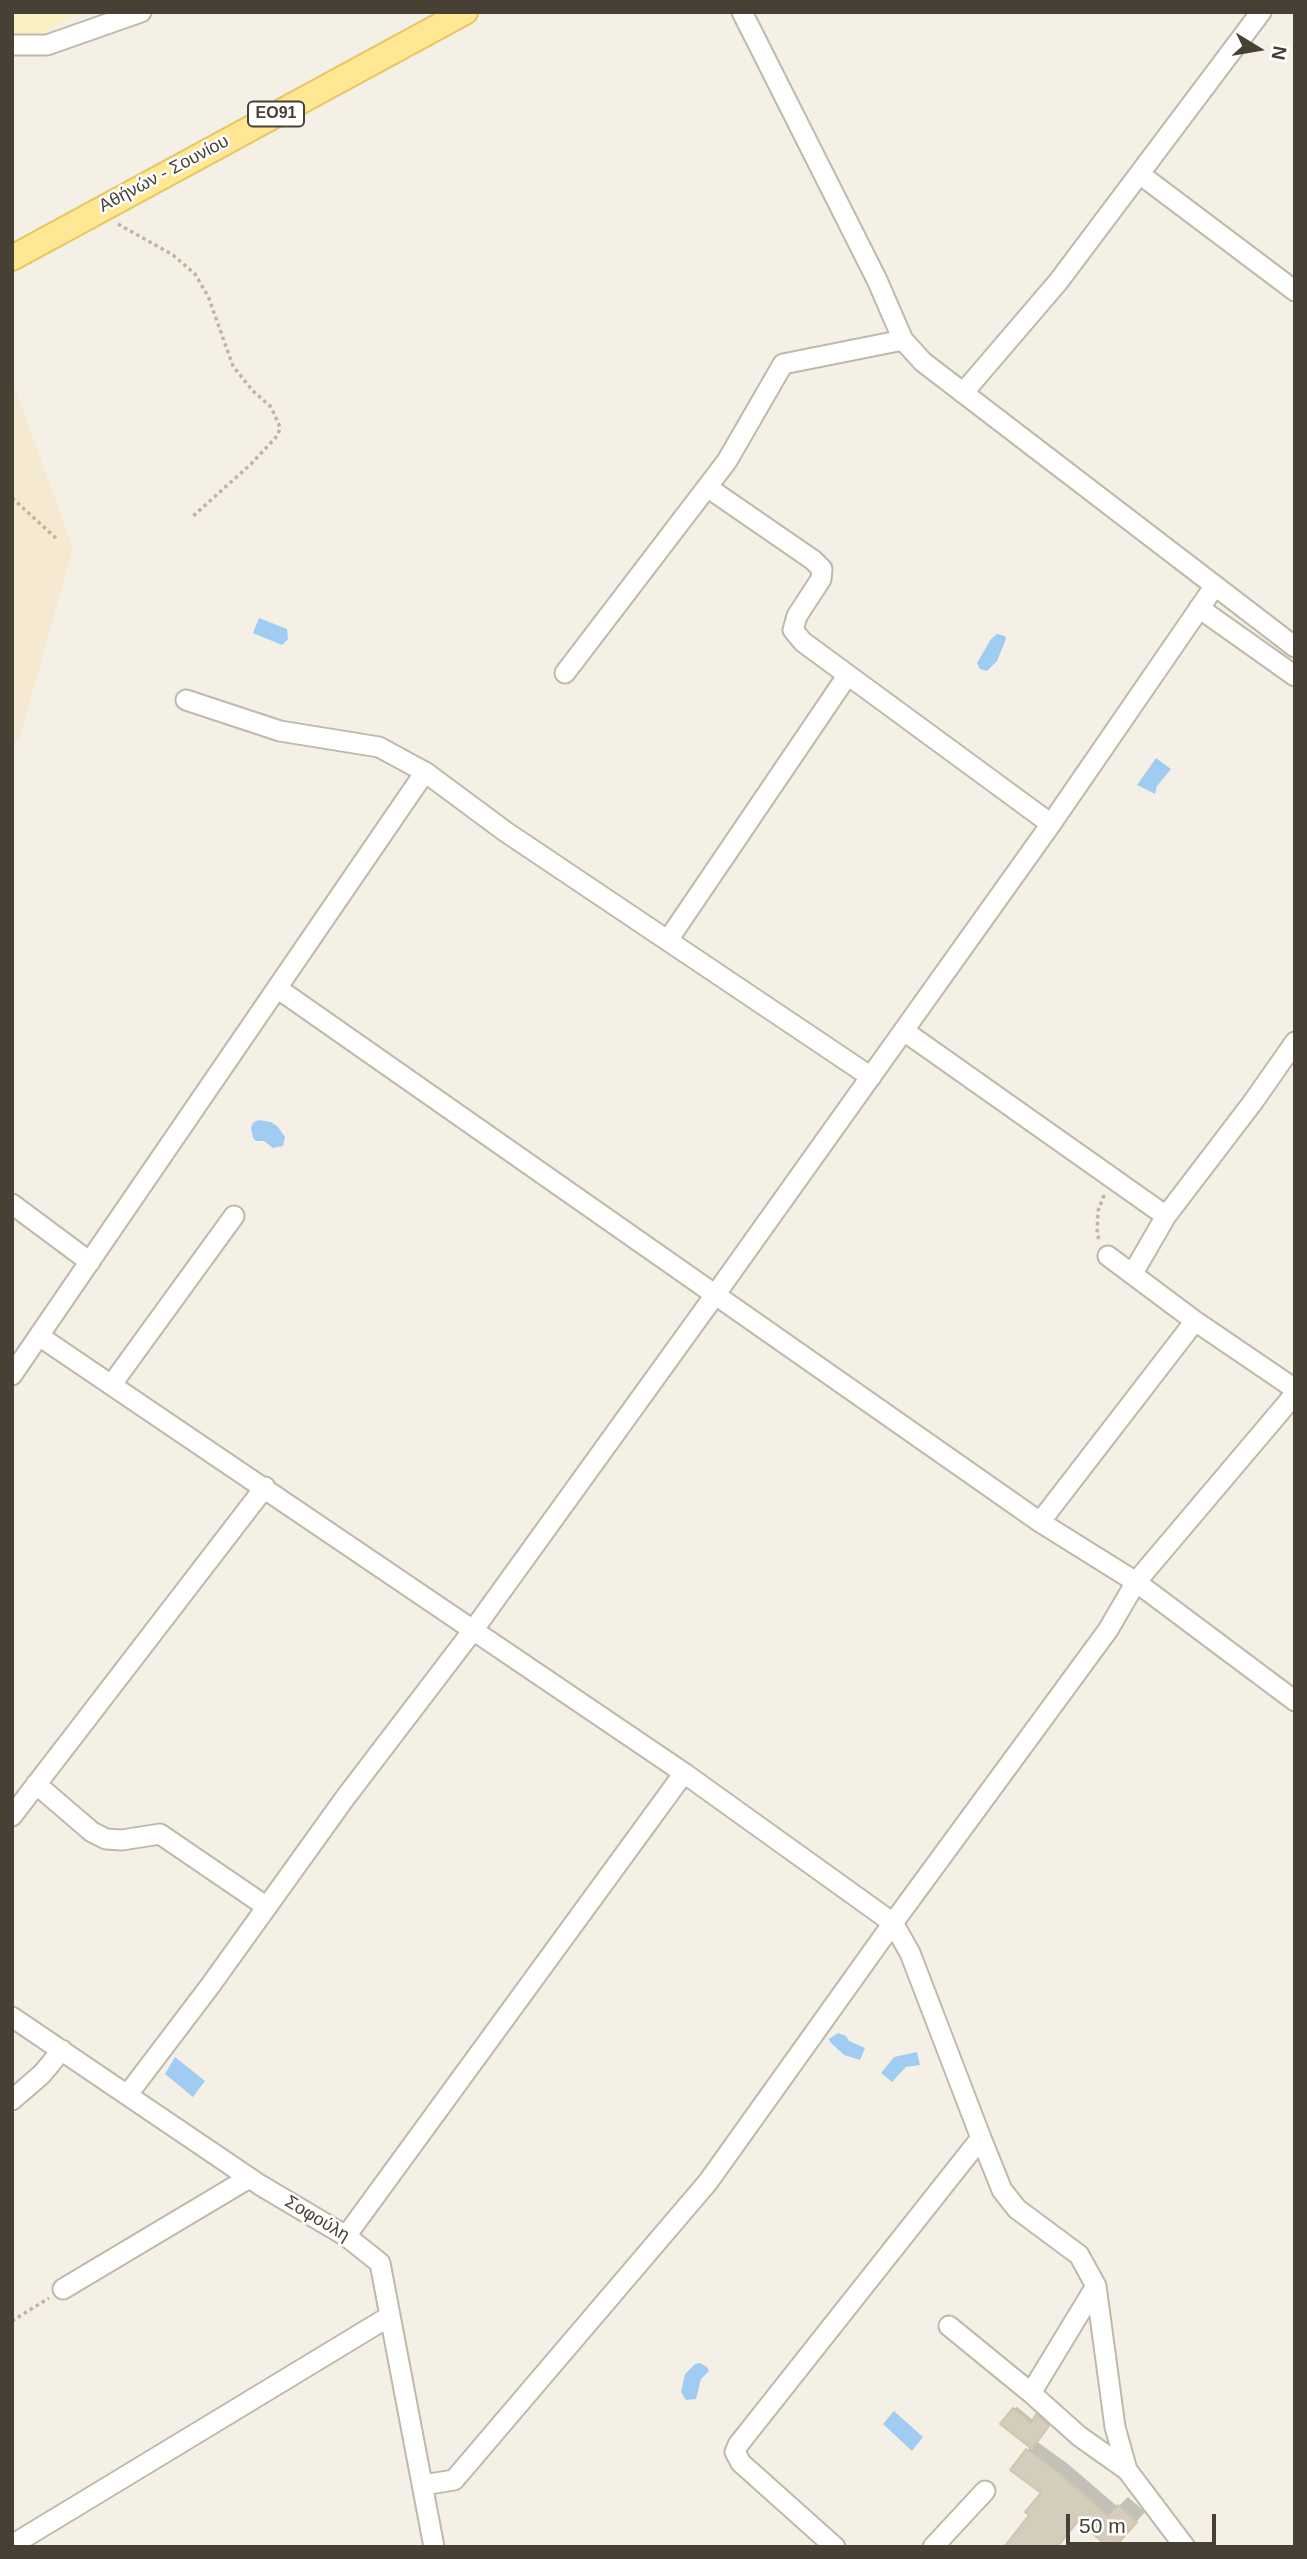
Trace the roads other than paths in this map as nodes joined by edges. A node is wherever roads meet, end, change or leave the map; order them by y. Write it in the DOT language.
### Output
graph roads {
  1 [pos="141,12"];
  2 [pos="742,12"];
  3 [pos="1261,12"];
  4 [pos="459,14"];
  5 [pos="12,45"];
  6 [pos="1141,175"];
  7 [pos="12,258"];
  8 [pos="1295,291"];
  9 [pos="903,340"];
  10 [pos="963,393"];
  11 [pos="707,487"];
  12 [pos="1214,587"];
  13 [pos="1199,608"];
  14 [pos="1295,647"];
  15 [pos="565,673"];
  16 [pos="847,676"];
  17 [pos="1295,676"];
  18 [pos="186,700"];
  19 [pos="425,772"];
  20 [pos="1051,824"];
  21 [pos="668,940"];
  22 [pos="277,988"];
  23 [pos="904,1031"];
  24 [pos="1295,1042"];
  25 [pos="871,1077"];
  26 [pos="12,1204"];
  27 [pos="233,1216"];
  28 [pos="1166,1216"];
  29 [pos="1108,1256"];
  30 [pos="90,1262"];
  31 [pos="1133,1273"];
  32 [pos="715,1295"];
  33 [pos="1195,1321"];
  34 [pos="40,1336"];
  35 [pos="12,1376"];
  36 [pos="112,1384"];
  37 [pos="1295,1389"];
  38 [pos="1295,1394"];
  39 [pos="265,1487"];
  40 [pos="1040,1522"];
  41 [pos="1136,1582"];
  42 [pos="474,1629"];
  43 [pos="1295,1702"];
  44 [pos="684,1773"];
  45 [pos="36,1784"];
  46 [pos="12,1816"];
  47 [pos="267,1907"];
  48 [pos="893,1923"];
  49 [pos="12,2017"];
  50 [pos="62,2050"];
  51 [pos="128,2094"];
  52 [pos="12,2100"];
  53 [pos="981,2138"];
  54 [pos="249,2178"];
  55 [pos="346,2236"];
  56 [pos="1096,2286"];
  57 [pos="63,2290"];
  58 [pos="390,2316"];
  59 [pos="949,2326"];
  60 [pos="1031,2393"];
  61 [pos="1127,2470"];
  62 [pos="423,2486"];
  63 [pos="985,2491"];
  64 [pos="12,2545"];
  65 [pos="434,2547"];
  66 [pos="835,2547"];
  67 [pos="933,2547"];
  68 [pos="1185,2547"];
  1 -- 5 [label="street"];
  2 -- 9 [label="street"];
  3 -- 6 [label="street"];
  4 -- 7 [label="main road, Αθήνών - Σουνίου / ΕΟ91"];
  6 -- 8 [label="street"];
  6 -- 10 [label="street"];
  9 -- 10 [label="street"];
  9 -- 11 [label="street"];
  10 -- 12 [label="street"];
  11 -- 15 [label="street"];
  11 -- 16 [label="street"];
  12 -- 13 [label="street"];
  12 -- 14 [label="street"];
  13 -- 17 [label="street"];
  13 -- 20 [label="street"];
  16 -- 20 [label="street"];
  16 -- 21 [label="street"];
  18 -- 19 [label="street"];
  19 -- 21 [label="street"];
  19 -- 22 [label="street"];
  20 -- 23 [label="street"];
  21 -- 25 [label="street"];
  22 -- 30 [label="street"];
  22 -- 32 [label="street"];
  23 -- 25 [label="street"];
  23 -- 28 [label="street"];
  24 -- 28 [label="street"];
  25 -- 32 [label="street"];
  26 -- 30 [label="street"];
  27 -- 36 [label="street"];
  28 -- 31 [label="street"];
  29 -- 31 [label="street"];
  30 -- 34 [label="street"];
  31 -- 33 [label="street"];
  32 -- 40 [label="street"];
  32 -- 42 [label="street"];
  33 -- 37 [label="street"];
  33 -- 40 [label="street"];
  34 -- 35 [label="street"];
  34 -- 36 [label="street"];
  36 -- 39 [label="street"];
  38 -- 41 [label="street"];
  39 -- 42 [label="street"];
  39 -- 45 [label="street"];
  40 -- 41 [label="street"];
  41 -- 43 [label="street"];
  41 -- 48 [label="street"];
  42 -- 44 [label="street"];
  42 -- 47 [label="street"];
  44 -- 48 [label="street"];
  44 -- 55 [label="street"];
  45 -- 46 [label="street"];
  45 -- 47 [label="street"];
  47 -- 51 [label="street"];
  48 -- 53 [label="street"];
  48 -- 62 [label="street"];
  49 -- 50 [label="street, Σοφούλη"];
  50 -- 51 [label="street, Σοφούλη"];
  50 -- 52 [label="street"];
  51 -- 54 [label="street, Σοφούλη"];
  53 -- 56 [label="street"];
  53 -- 66 [label="street"];
  54 -- 55 [label="street, Σοφούλη"];
  54 -- 57 [label="street"];
  55 -- 58 [label="street, Σοφούλη"];
  56 -- 60 [label="street"];
  56 -- 61 [label="street"];
  58 -- 62 [label="street, Σοφούλη"];
  58 -- 64 [label="street"];
  59 -- 60 [label="street"];
  60 -- 61 [label="street"];
  61 -- 68 [label="street"];
  62 -- 65 [label="street, Σοφούλη"];
  63 -- 67 [label="street"];
}
